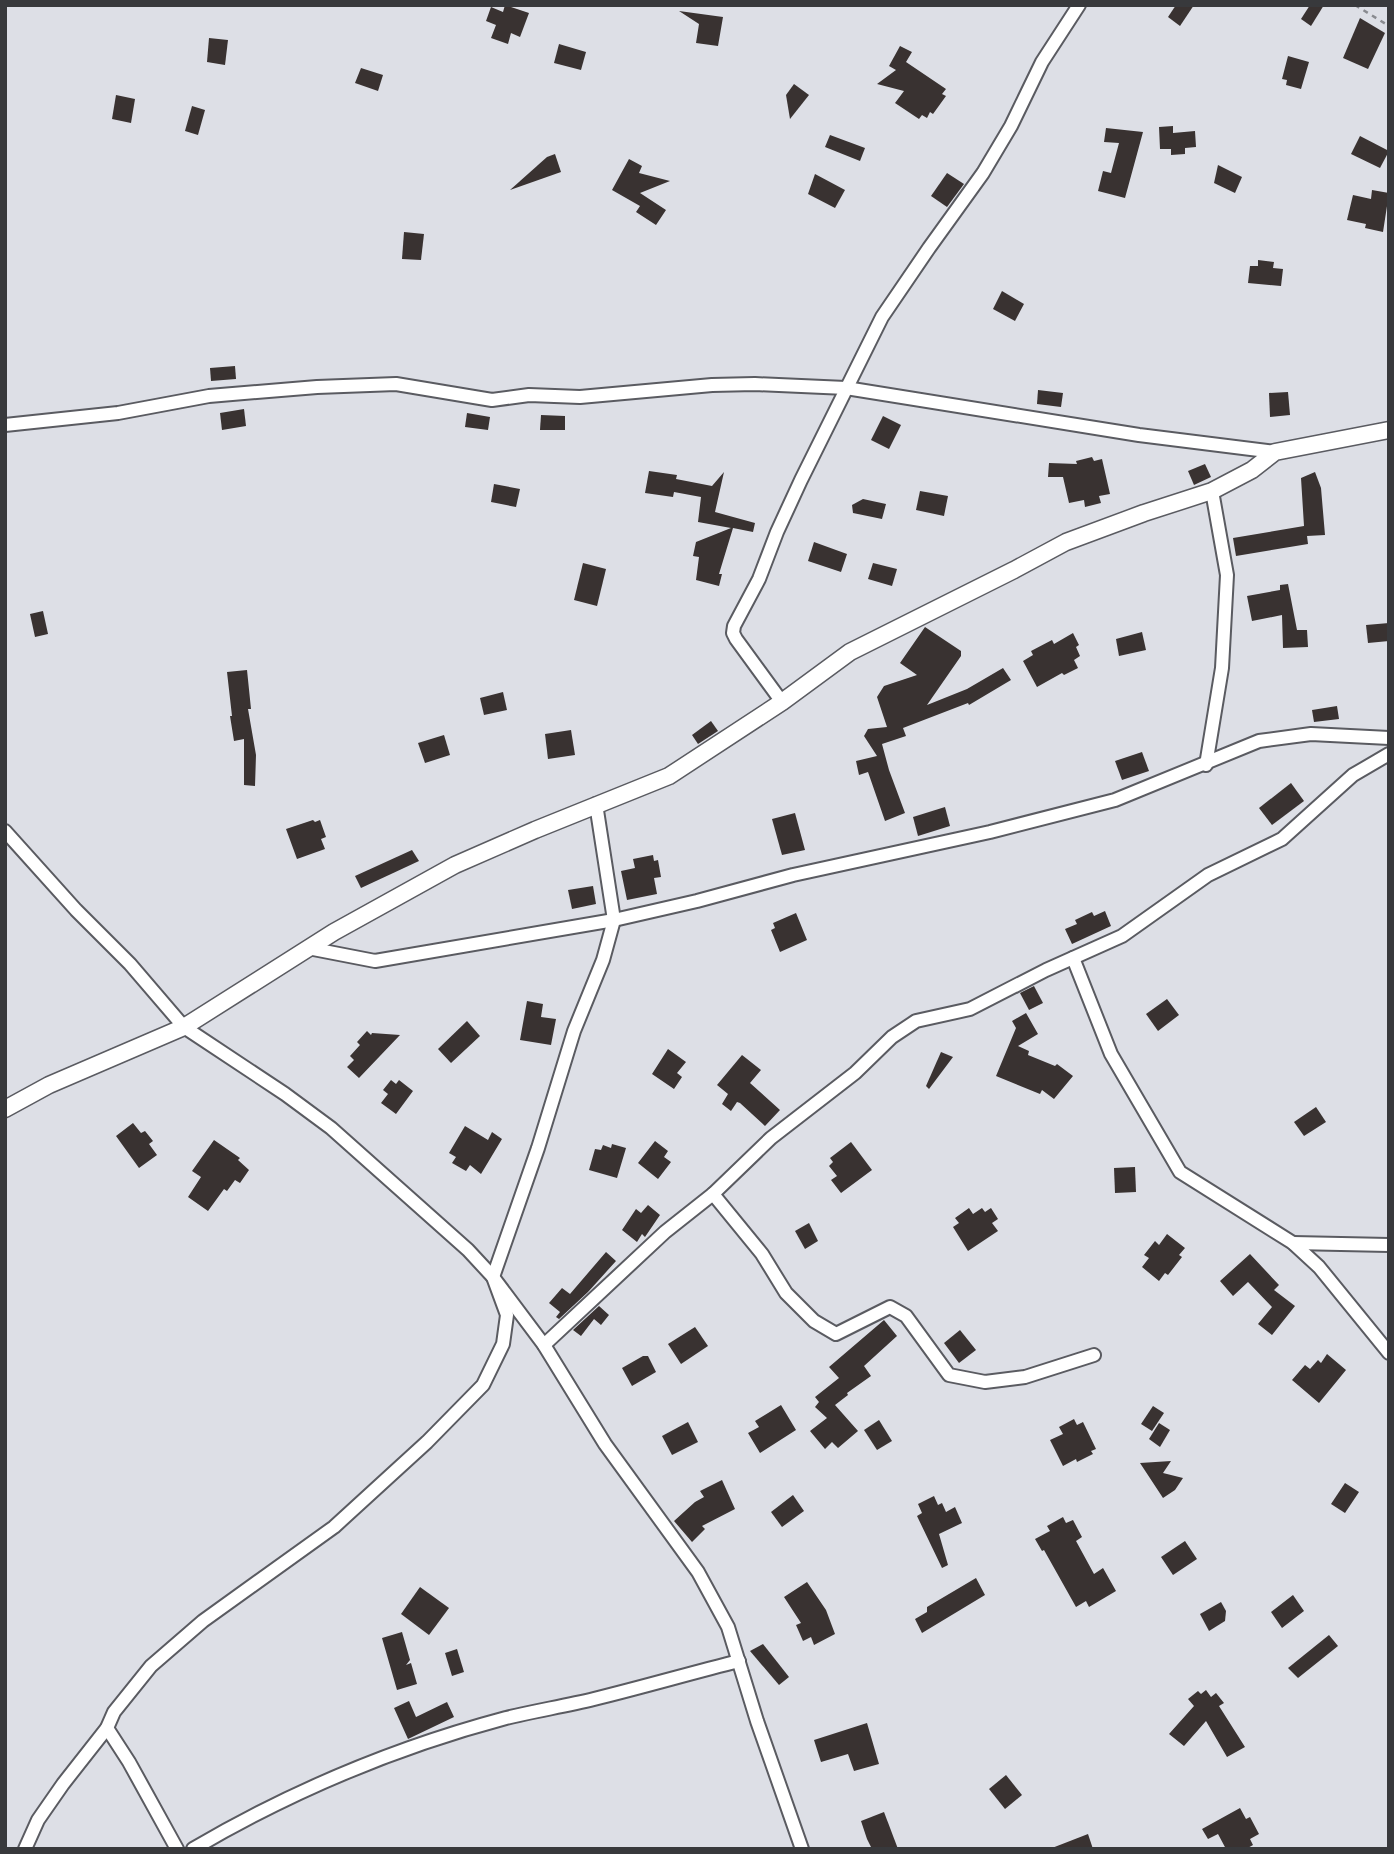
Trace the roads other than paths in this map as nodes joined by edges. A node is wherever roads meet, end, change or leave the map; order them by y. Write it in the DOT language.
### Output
graph roads {
  1 [pos="1079,5"];
  2 [pos="846,388"];
  3 [pos="5,425"];
  4 [pos="1389,430"];
  5 [pos="1275,452"];
  6 [pos="1212,491"];
  7 [pos="782,702"];
  8 [pos="1389,738"];
  9 [pos="1389,754"];
  10 [pos="1206,765"];
  11 [pos="596,804"];
  12 [pos="5,831"];
  13 [pos="614,920"];
  14 [pos="308,948"];
  15 [pos="1073,958"];
  16 [pos="184,1027"];
  17 [pos="5,1109"];
  18 [pos="713,1194"];
  19 [pos="1293,1242"];
  20 [pos="1389,1245"];
  21 [pos="493,1277"];
  22 [pos="544,1345"];
  23 [pos="1389,1353"];
  24 [pos="1094,1355"];
  25 [pos="738,1661"];
  26 [pos="107,1728"];
  27 [pos="25,1849"];
  28 [pos="177,1849"];
  29 [pos="193,1849"];
  30 [pos="802,1849"];
  1 -- 2 [label="street"];
  2 -- 3 [label="street"];
  2 -- 5 [label="street"];
  2 -- 7 [label="street"];
  4 -- 5 [label="street"];
  5 -- 6 [label="street"];
  6 -- 7 [label="street"];
  6 -- 10 [label="street"];
  7 -- 11 [label="street"];
  8 -- 10 [label="street"];
  9 -- 15 [label="street"];
  10 -- 13 [label="street"];
  11 -- 13 [label="street"];
  11 -- 14 [label="street"];
  12 -- 16 [label="street"];
  13 -- 14 [label="street"];
  13 -- 21 [label="street"];
  14 -- 16 [label="street"];
  15 -- 18 [label="street"];
  15 -- 19 [label="street"];
  16 -- 17 [label="street"];
  16 -- 21 [label="street"];
  18 -- 22 [label="street"];
  18 -- 24 [label="street"];
  19 -- 20 [label="street"];
  19 -- 23 [label="street"];
  21 -- 22 [label="street"];
  21 -- 26 [label="street"];
  22 -- 25 [label="street"];
  25 -- 29 [label="street"];
  25 -- 30 [label="street"];
  26 -- 27 [label="street"];
  26 -- 28 [label="street"];
}
